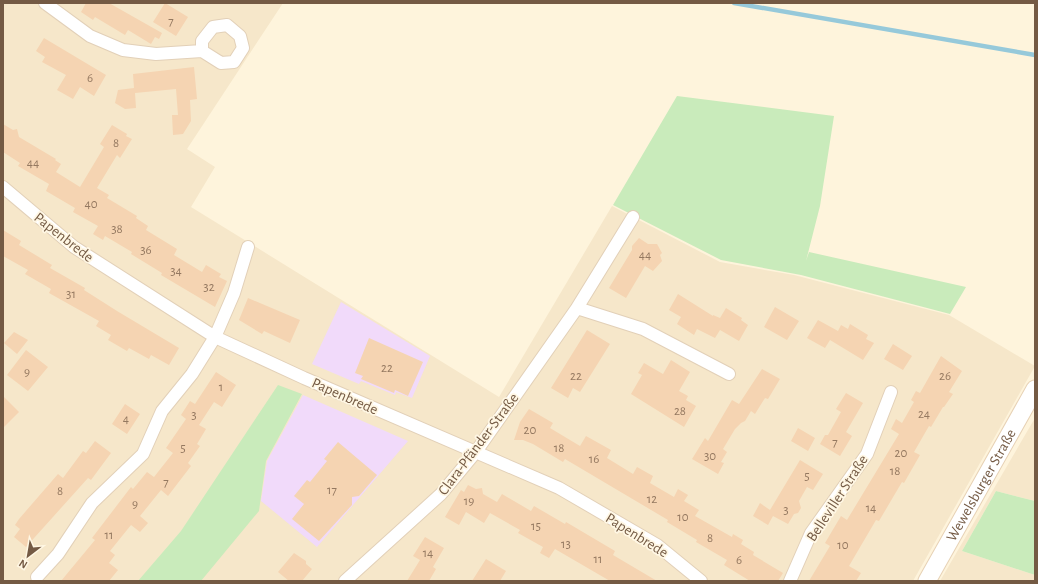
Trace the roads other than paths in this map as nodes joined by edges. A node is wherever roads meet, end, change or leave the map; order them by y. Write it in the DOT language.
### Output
graph roads {
  1 [pos="45,3"];
  2 [pos="202,51"];
  3 [pos="3,187"];
  4 [pos="632,218"];
  5 [pos="248,247"];
  6 [pos="577,308"];
  7 [pos="215,337"];
  8 [pos="730,374"];
  9 [pos="1035,389"];
  10 [pos="891,392"];
  11 [pos="475,453"];
  12 [pos="37,577"];
  13 [pos="345,581"];
  14 [pos="701,581"];
  15 [pos="790,581"];
  16 [pos="927,581"];
  1 -- 2 [label="street"];
  3 -- 7 [label="street, Papenbrede"];
  4 -- 6 [label="street, Clara-Pfänder-Straße"];
  5 -- 7 [label="street"];
  6 -- 8 [label="street"];
  6 -- 11 [label="street, Clara-Pfänder-Straße"];
  7 -- 11 [label="street, Papenbrede"];
  7 -- 12 [label="street"];
  9 -- 16 [label="main road, Wewelsburger Straße"];
  10 -- 15 [label="street, Belleviller Straße"];
  11 -- 13 [label="street, Clara-Pfänder-Straße"];
  11 -- 14 [label="street, Papenbrede"];
}
